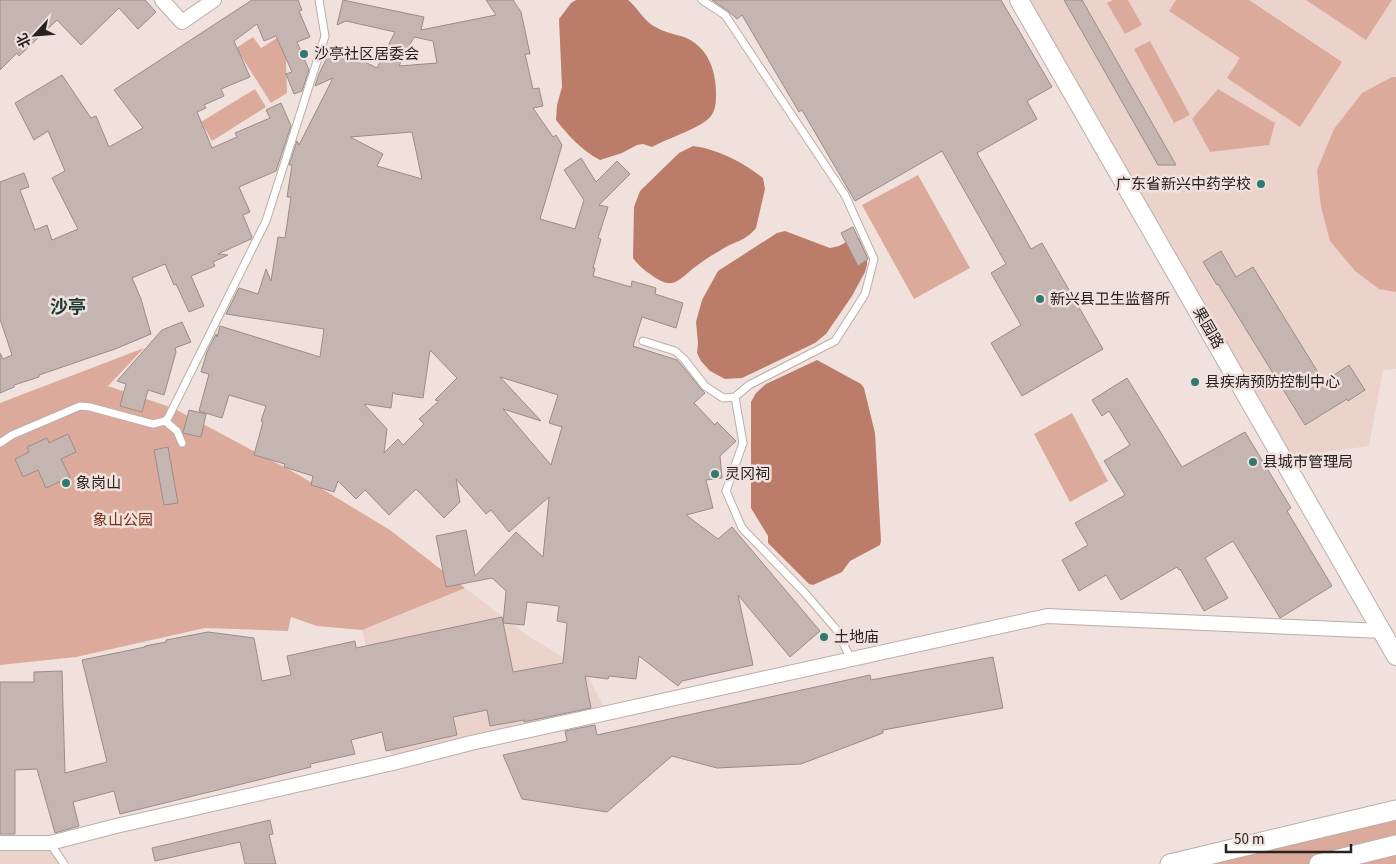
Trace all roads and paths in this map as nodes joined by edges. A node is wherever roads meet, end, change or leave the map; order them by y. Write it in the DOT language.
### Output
graph roads {
  1 [pos="162,0"];
  2 [pos="214,0"];
  3 [pos="319,0"];
  4 [pos="702,0"];
  5 [pos="1019,0"];
  6 [pos="643,341"];
  7 [pos="735,397"];
  8 [pos="165,421"];
  9 [pos="0,443"];
  10 [pos="182,443"];
  11 [pos="1382,631"];
  12 [pos="1396,656"];
  13 [pos="852,659"];
  14 [pos="1396,803"];
  15 [pos="1396,810"];
  16 [pos="1370,816"];
  17 [pos="0,842"];
  18 [pos="50,843"];
  19 [pos="1396,845"];
  20 [pos="64,864"];
  21 [pos="1170,864"];
  22 [pos="1319,864"];
  1 -- 2 [label="street"];
  3 -- 8 [label="lane"];
  4 -- 7 [label="lane"];
  5 -- 11 [label="street, 果园路"];
  6 -- 7 [label="lane"];
  7 -- 13 [label="lane"];
  8 -- 9 [label="lane"];
  8 -- 10 [label="lane"];
  11 -- 12 [label="street, 果园路"];
  11 -- 13 [label="street"];
  13 -- 18 [label="street"];
  14 -- 16 [label="street"];
  15 -- 16 [label="main road"];
  16 -- 21 [label="main road"];
  17 -- 18 [label="street"];
  18 -- 20 [label="lane"];
  19 -- 22 [label="main road"];
}
